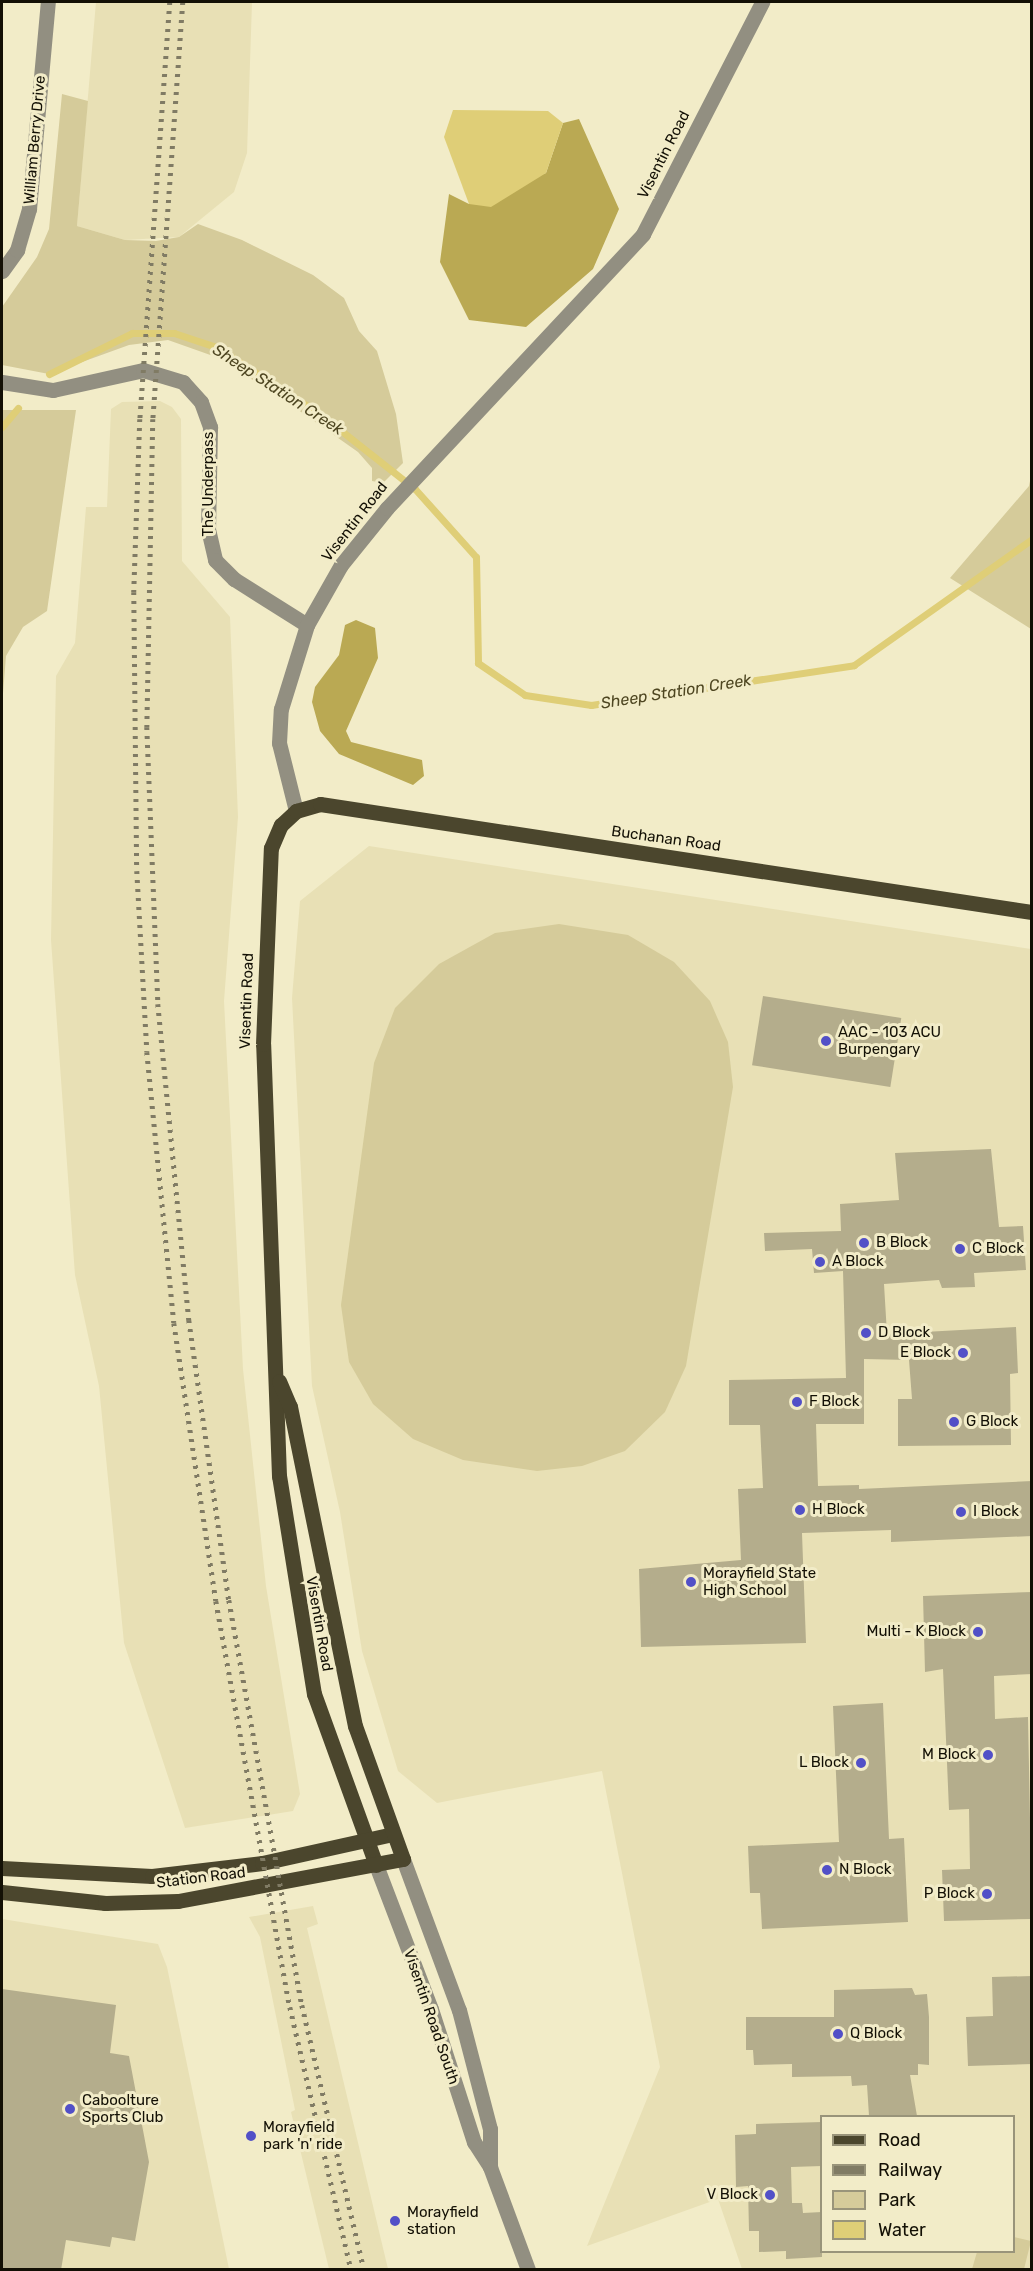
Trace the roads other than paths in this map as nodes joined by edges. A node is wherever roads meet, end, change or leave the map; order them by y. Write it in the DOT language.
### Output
graph roads {
  1 [pos="48,2"];
  2 [pos="762,2"];
  3 [pos="2,272"];
  4 [pos="2,382"];
  5 [pos="307,625"];
  6 [pos="296,811"];
  7 [pos="1032,912"];
  8 [pos="279,1381"];
  9 [pos="393,1834"];
  10 [pos="366,1840"];
  11 [pos="403,1859"];
  12 [pos="375,1865"];
  13 [pos="2,1868"];
  14 [pos="2,1892"];
  15 [pos="490,2167"];
  16 [pos="528,2270"];
  1 -- 3 [label="street, William Berry Drive"];
  2 -- 5 [label="street, Visentin Road"];
  4 -- 5 [label="street, The Underpass"];
  5 -- 6 [label="street, Visentin Road"];
  6 -- 7 [label="main road, Buchanan Road"];
  6 -- 8 [label="main road, Visentin Road"];
  8 -- 9 [label="main road, Visentin Road"];
  8 -- 10 [label="main road, Visentin Road"];
  9 -- 10 [label="main road, Station Road"];
  9 -- 11 [label="main road, Visentin Road"];
  10 -- 12 [label="main road, Visentin Road"];
  10 -- 13 [label="main road, Station Road"];
  11 -- 12 [label="main road, Station Road"];
  11 -- 15 [label="street, Visentin Road South"];
  12 -- 14 [label="main road, Station Road"];
  12 -- 15 [label="street, Visentin Road South"];
  15 -- 16 [label="street, Visentin Road South"];
}
